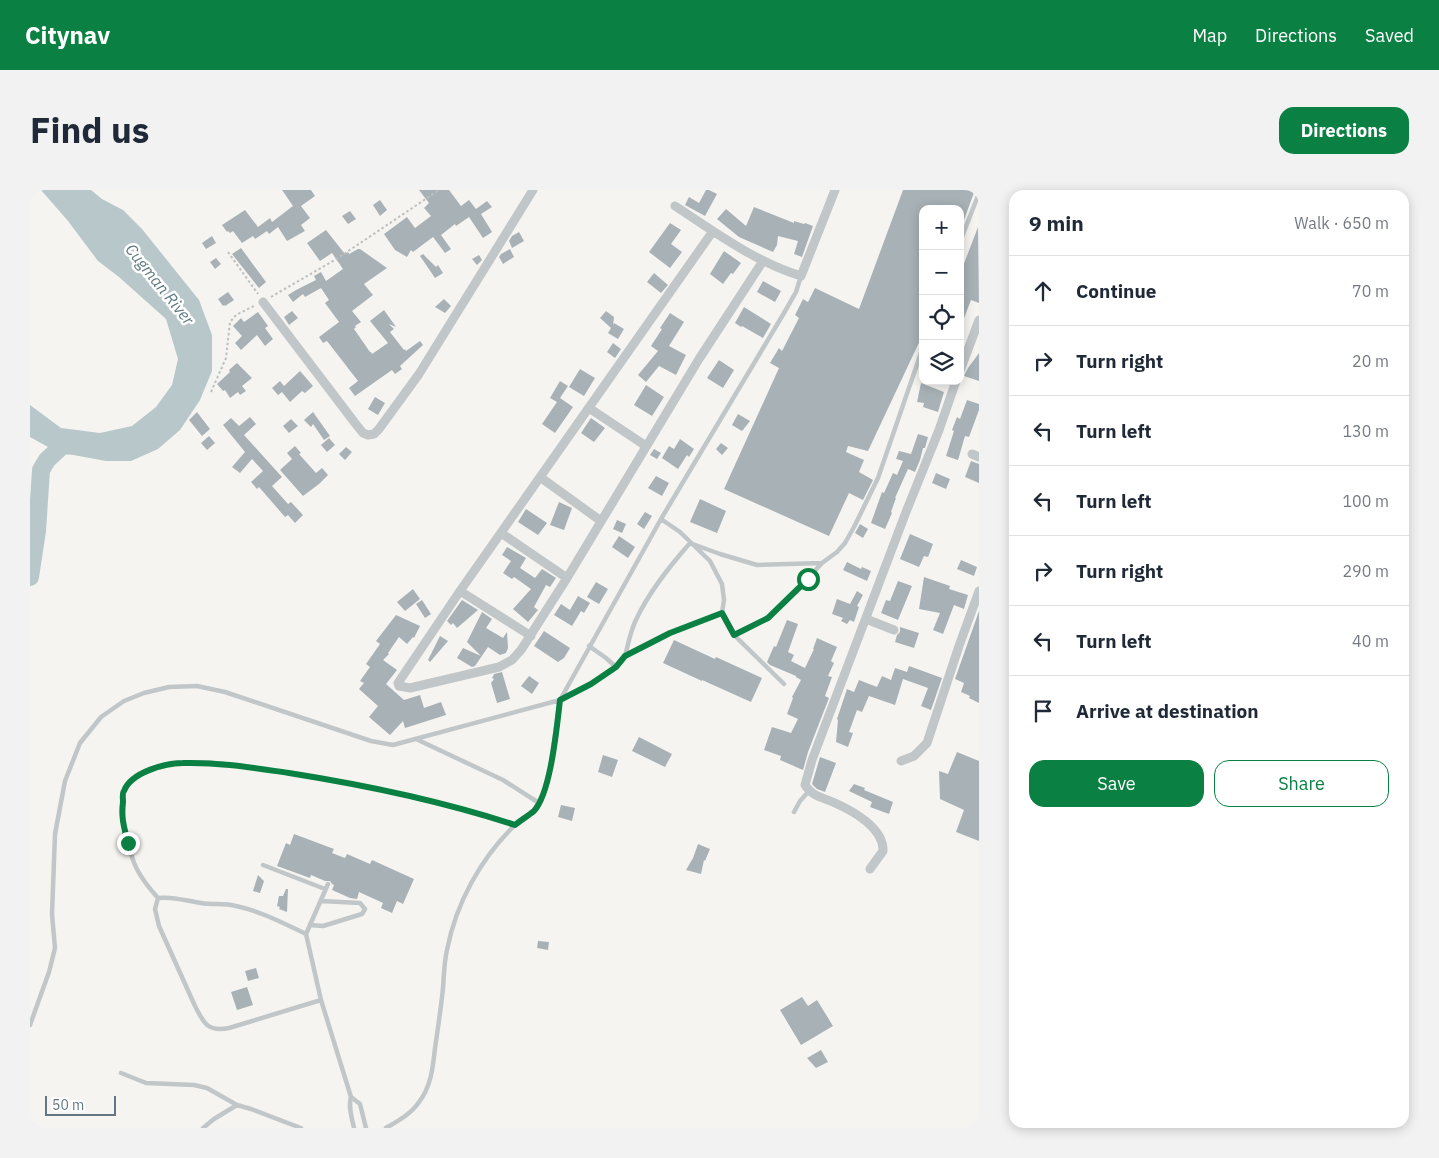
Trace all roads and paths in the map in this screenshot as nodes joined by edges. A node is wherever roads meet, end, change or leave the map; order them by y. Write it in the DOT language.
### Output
graph roads {
  1 [pos="438,190"];
  2 [pos="533,190"];
  3 [pos="835,190"];
  4 [pos="979,192"];
  5 [pos="676,206"];
  6 [pos="713,231"];
  7 [pos="964,231"];
  8 [pos="228,252"];
  9 [pos="763,261"];
  10 [pos="802,276"];
  11 [pos="264,302"];
  12 [pos="979,320"];
  13 [pos="977,332"];
  14 [pos="919,359"];
  15 [pos="964,362"];
  16 [pos="954,385"];
  17 [pos="211,392"];
  18 [pos="588,408"];
  19 [pos="646,446"];
  20 [pos="540,477"];
  21 [pos="662,519"];
  22 [pos="601,521"];
  23 [pos="501,534"];
  24 [pos="690,543"];
  25 [pos="822,563"];
  26 [pos="567,578"];
  27 [pos="460,590"];
  28 [pos="979,591"];
  29 [pos="722,613"];
  30 [pos="866,619"];
  31 [pos="894,630"];
  32 [pos="734,635"];
  33 [pos="531,636"];
  34 [pos="589,646"];
  35 [pos="625,656"];
  36 [pos="616,667"];
  37 [pos="784,684"];
  38 [pos="560,700"];
  39 [pos="416,739"];
  40 [pos="902,760"];
  41 [pos="810,791"];
  42 [pos="539,803"];
  43 [pos="794,812"];
  44 [pos="515,825"];
  45 [pos="263,865"];
  46 [pos="870,869"];
  47 [pos="328,884"];
  48 [pos="325,889"];
  49 [pos="158,898"];
  50 [pos="321,900"];
  51 [pos="310,925"];
  52 [pos="306,934"];
  53 [pos="321,1000"];
  54 [pos="30,1025"];
  55 [pos="121,1073"];
  56 [pos="351,1097"];
  57 [pos="237,1105"];
  58 [pos="203,1128"];
  59 [pos="301,1128"];
  60 [pos="354,1128"];
  61 [pos="366,1128"];
  62 [pos="386,1128"];
  1 -- 11 [label="path"];
  2 -- 11 [label="street"];
  3 -- 10 [label="street"];
  4 -- 7 [label="lane"];
  5 -- 6 [label="street"];
  6 -- 9 [label="street"];
  6 -- 18 [label="street"];
  8 -- 11 [label="path"];
  9 -- 10 [label="street"];
  9 -- 19 [label="street"];
  10 -- 21 [label="lane"];
  11 -- 17 [label="path"];
  12 -- 13 [label="street"];
  13 -- 15 [label="street"];
  14 -- 25 [label="lane"];
  16 -- 30 [label="street"];
  18 -- 19 [label="street"];
  18 -- 20 [label="street"];
  19 -- 22 [label="street"];
  20 -- 22 [label="street"];
  20 -- 23 [label="street"];
  21 -- 24 [label="lane"];
  21 -- 34 [label="lane"];
  22 -- 26 [label="street"];
  23 -- 26 [label="street"];
  23 -- 27 [label="street"];
  24 -- 25 [label="lane"];
  24 -- 29 [label="lane"];
  24 -- 35 [label="lane"];
  25 -- 32 [label="lane"];
  26 -- 33 [label="street"];
  27 -- 33 [label="street"];
  27 -- 33 [label="street"];
  28 -- 40 [label="street"];
  29 -- 32 [label="lane"];
  29 -- 35 [label="lane"];
  30 -- 31 [label="street"];
  30 -- 41 [label="street"];
  32 -- 37 [label="lane"];
  34 -- 36 [label="lane"];
  34 -- 38 [label="lane"];
  35 -- 36 [label="lane"];
  36 -- 38 [label="lane"];
  38 -- 39 [label="lane"];
  38 -- 42 [label="lane"];
  39 -- 42 [label="lane"];
  39 -- 54 [label="lane"];
  41 -- 43 [label="lane"];
  41 -- 46 [label="street"];
  42 -- 44 [label="lane"];
  44 -- 49 [label="lane"];
  44 -- 62 [label="lane"];
  45 -- 48 [label="lane"];
  47 -- 48 [label="lane"];
  48 -- 50 [label="lane"];
  49 -- 52 [label="lane"];
  49 -- 53 [label="lane"];
  50 -- 51 [label="lane"];
  50 -- 51 [label="lane"];
  51 -- 52 [label="lane"];
  52 -- 53 [label="lane"];
  53 -- 56 [label="lane"];
  55 -- 57 [label="lane"];
  56 -- 60 [label="lane"];
  56 -- 61 [label="lane"];
  57 -- 58 [label="lane"];
  57 -- 59 [label="lane"];
}
